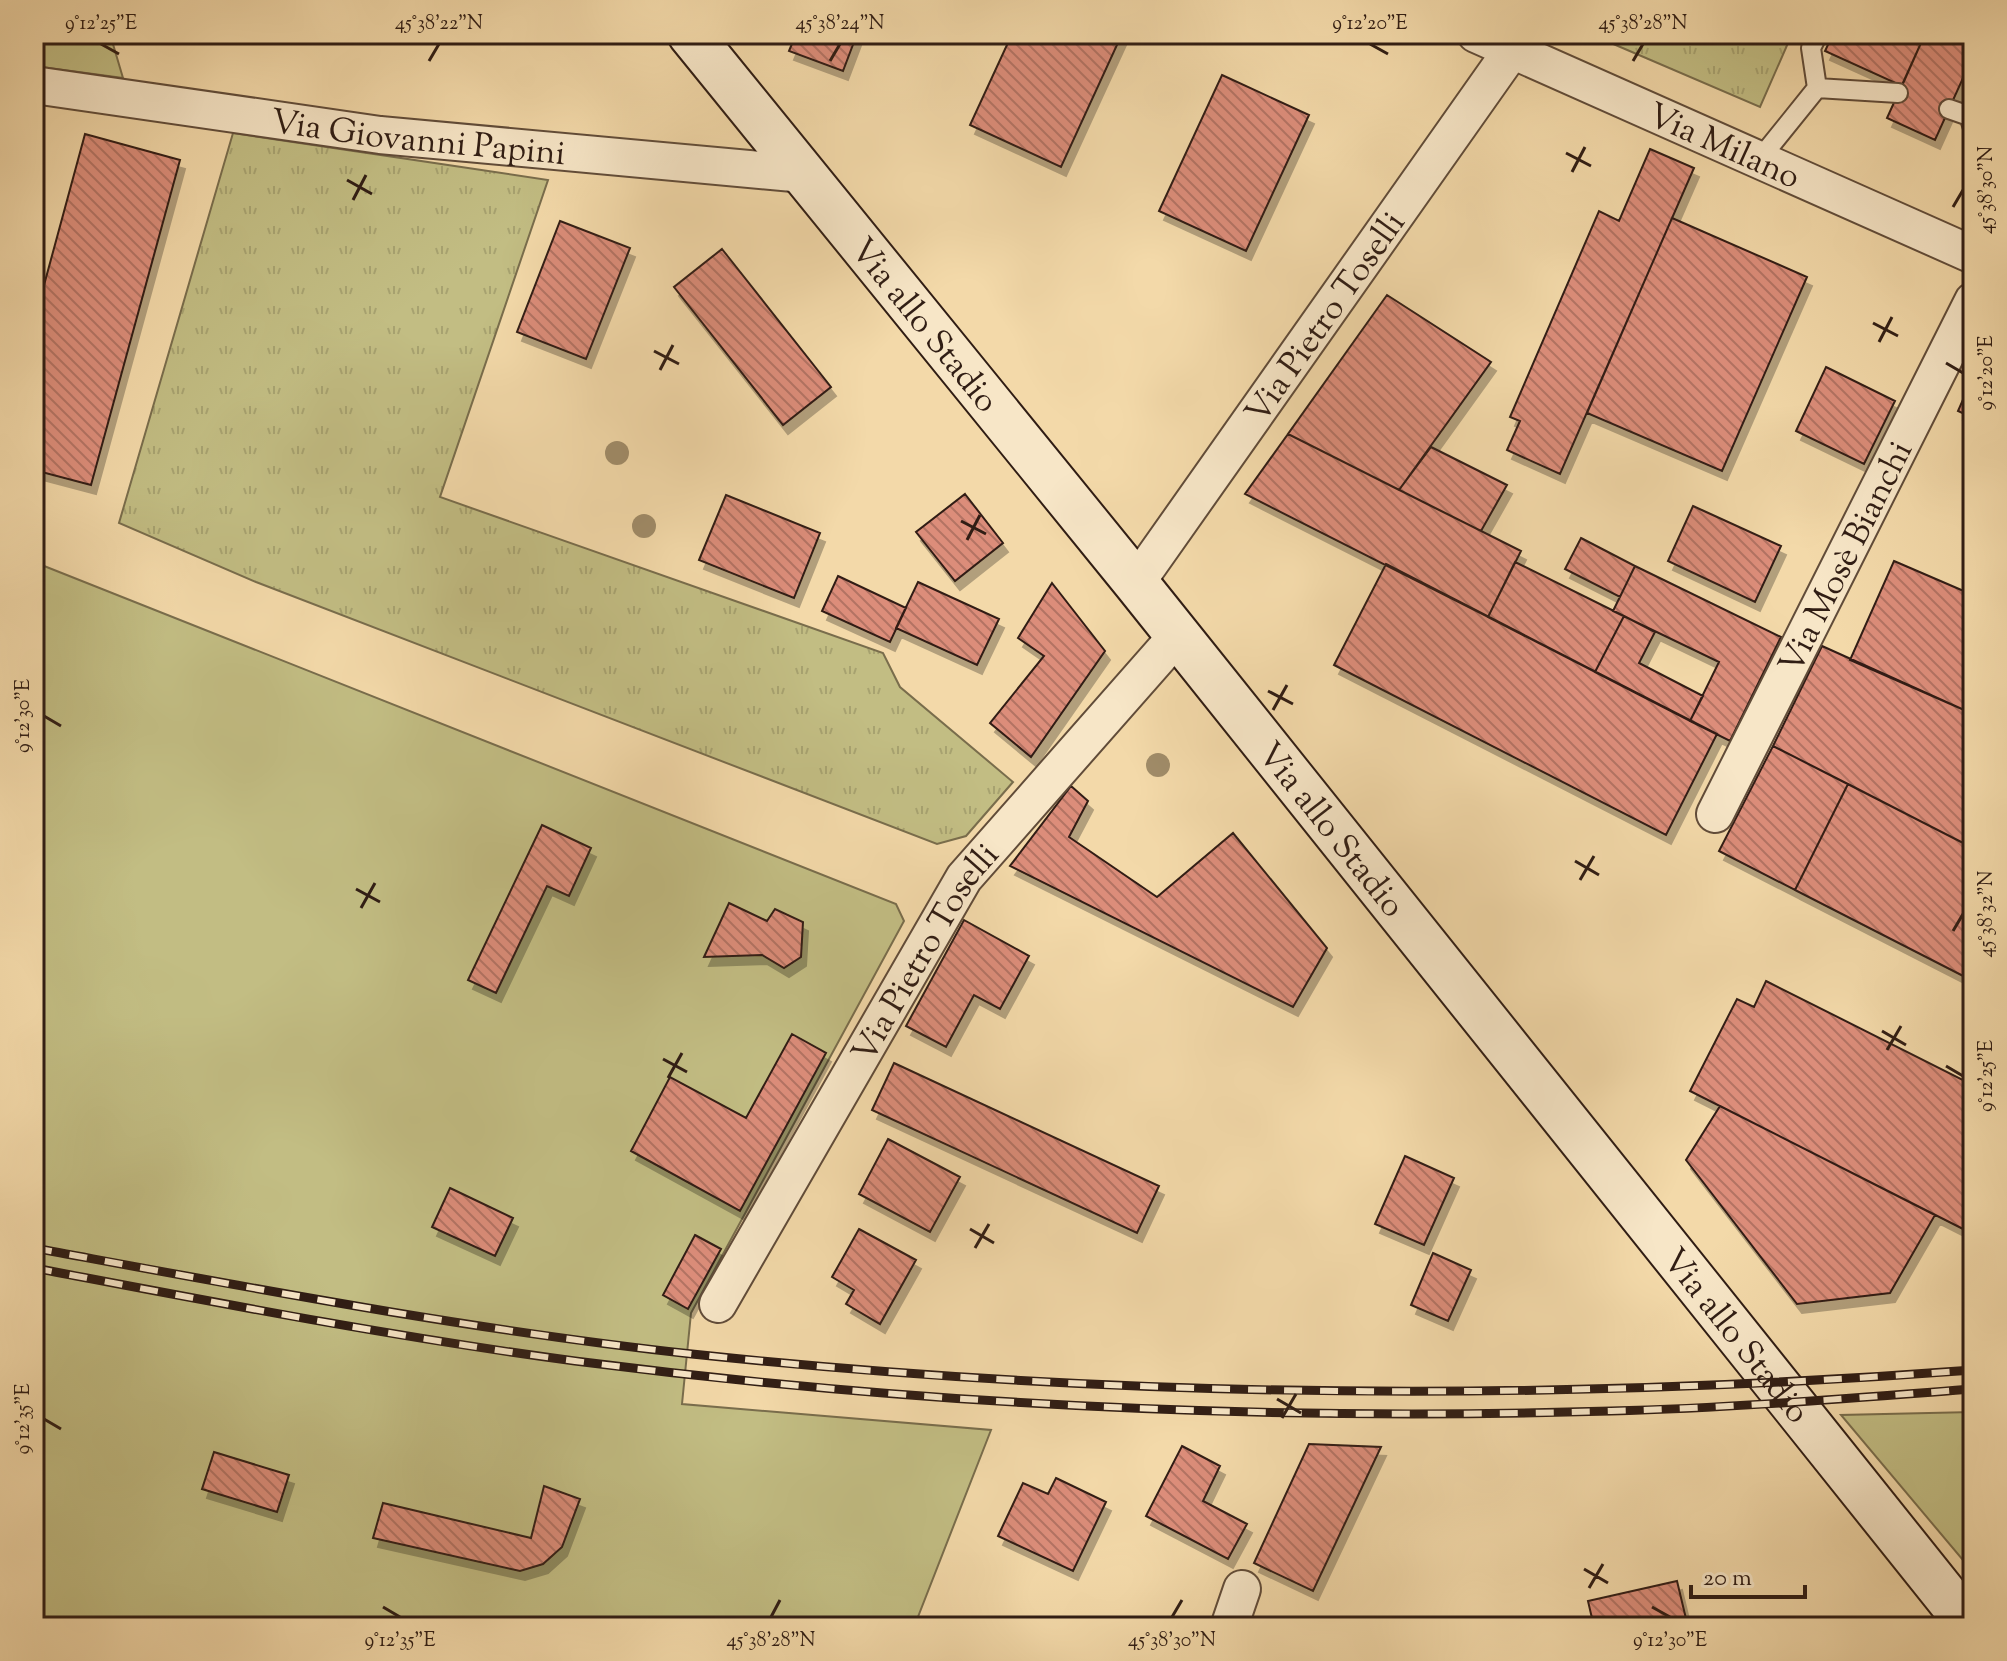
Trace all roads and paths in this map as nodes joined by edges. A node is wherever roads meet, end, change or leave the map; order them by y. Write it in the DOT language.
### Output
graph roads {
  1 [pos="690,34"];
  2 [pos="1476,34"];
  3 [pos="1818,34"];
  4 [pos="1515,42"];
  5 [pos="34,85"];
  6 [pos="1817,88"];
  7 [pos="1898,93"];
  8 [pos="1949,109"];
  9 [pos="1973,128"];
  10 [pos="1759,160"];
  11 [pos="804,174"];
  12 [pos="1973,255"];
  13 [pos="1973,301"];
  14 [pos="1136,583"];
  15 [pos="1177,636"];
  16 [pos="1715,814"];
  17 [pos="718,1304"];
  18 [pos="1242,1589"];
  19 [pos="1229,1627"];
  20 [pos="1971,1627"];
  1 -- 11 [label="main road, Via allo Stadio"];
  2 -- 4 [label="street, Via Milano"];
  3 -- 6 [label="lane"];
  4 -- 10 [label="street, Via Milano"];
  4 -- 14 [label="street, Via Pietro Toselli"];
  5 -- 11 [label="street, Via Giovanni Papini"];
  6 -- 7 [label="lane"];
  6 -- 10 [label="lane"];
  8 -- 9 [label="lane"];
  10 -- 12 [label="street, Via Milano"];
  11 -- 14 [label="main road, Via allo Stadio"];
  13 -- 16 [label="street, Via Mosè Bianchi"];
  14 -- 15 [label="main road, Via allo Stadio"];
  15 -- 17 [label="street, Via Pietro Toselli"];
  15 -- 20 [label="main road, Via allo Stadio"];
  18 -- 19 [label="street"];
}
